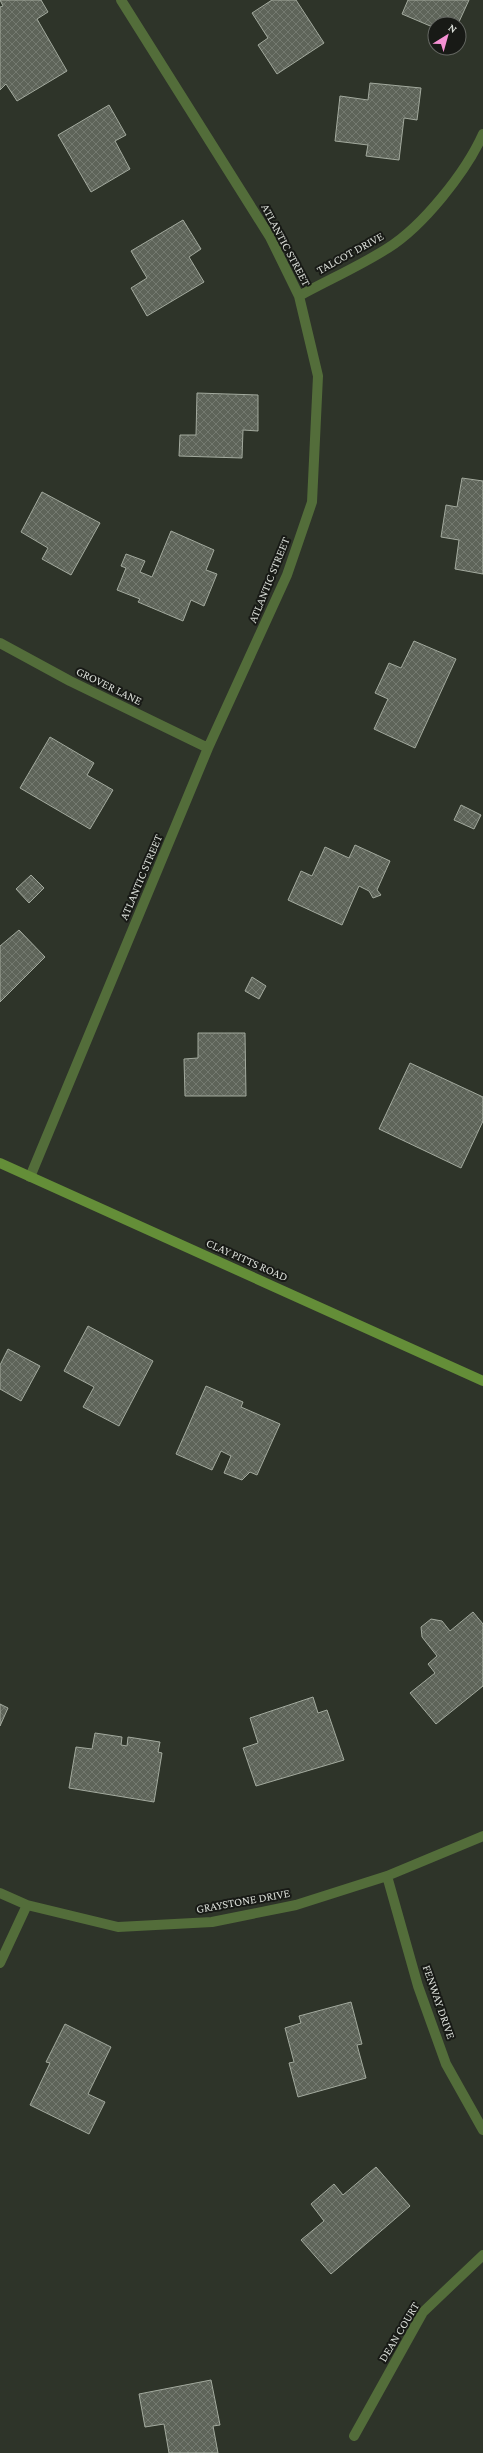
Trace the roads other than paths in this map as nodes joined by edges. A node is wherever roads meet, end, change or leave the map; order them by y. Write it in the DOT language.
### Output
graph roads {
  1 [pos="121,0"];
  2 [pos="483,134"];
  3 [pos="299,296"];
  4 [pos="0,643"];
  5 [pos="208,748"];
  6 [pos="0,1163"];
  7 [pos="30,1176"];
  8 [pos="483,1381"];
  9 [pos="483,1836"];
  10 [pos="387,1876"];
  11 [pos="0,1893"];
  12 [pos="27,1905"];
  13 [pos="0,1963"];
  14 [pos="483,2130"];
  15 [pos="483,2255"];
  16 [pos="354,2436"];
  1 -- 3 [label="street, ATLANTIC STREET"];
  2 -- 3 [label="street, TALCOT DRIVE"];
  3 -- 5 [label="street, ATLANTIC STREET"];
  4 -- 5 [label="street, GROVER LANE"];
  5 -- 7 [label="street, ATLANTIC STREET"];
  6 -- 7 [label="street, CLAY PITTS ROAD"];
  7 -- 8 [label="street, CLAY PITTS ROAD"];
  9 -- 10 [label="street, GRAYSTONE DRIVE"];
  10 -- 12 [label="street, GRAYSTONE DRIVE"];
  10 -- 14 [label="street, FENWAY DRIVE"];
  11 -- 12 [label="street, GRAYSTONE DRIVE"];
  12 -- 13 [label="street"];
  15 -- 16 [label="street, DEAN COURT"];
}
